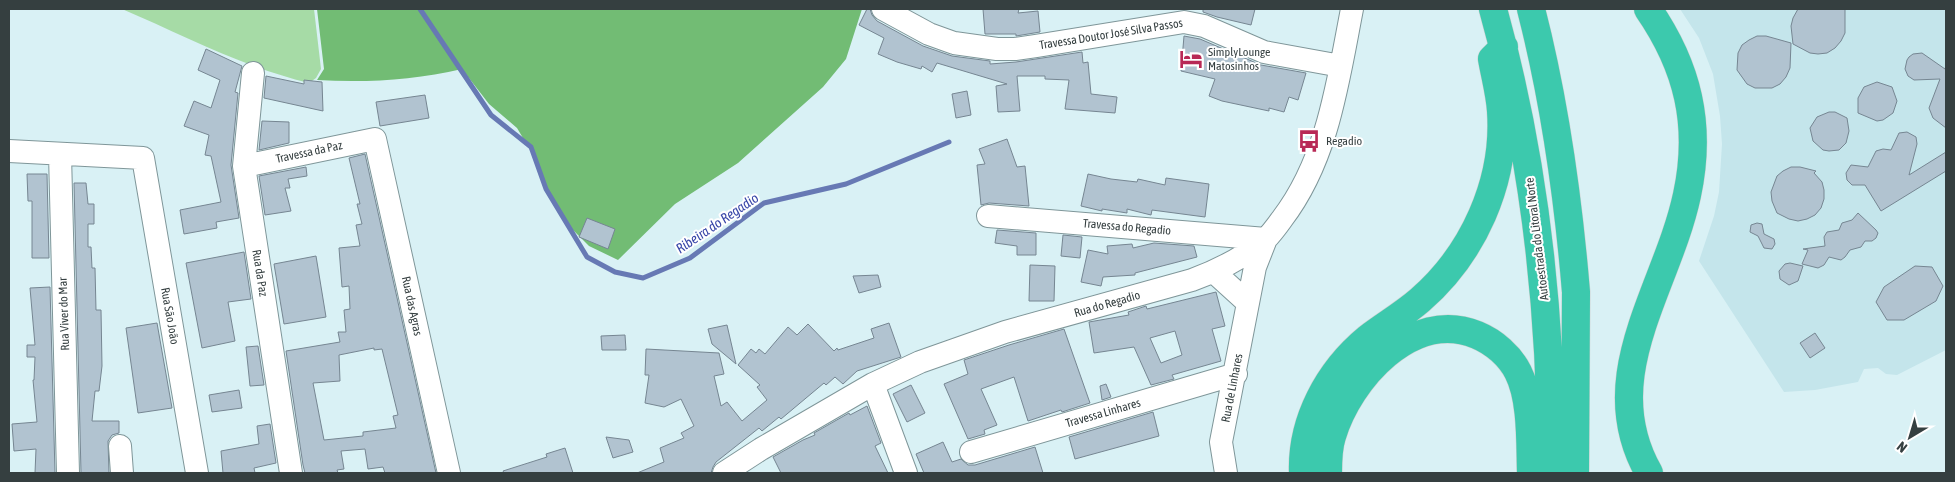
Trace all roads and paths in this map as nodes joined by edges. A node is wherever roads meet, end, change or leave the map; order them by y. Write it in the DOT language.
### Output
graph roads {
  1 [pos="884,9"];
  2 [pos="1352,9"];
  3 [pos="1493,9"];
  4 [pos="1530,9"];
  5 [pos="1648,9"];
  6 [pos="1206,17"];
  7 [pos="1504,48"];
  8 [pos="1341,66"];
  9 [pos="253,73"];
  10 [pos="375,139"];
  11 [pos="9,151"];
  12 [pos="60,154"];
  13 [pos="244,166"];
  14 [pos="988,216"];
  15 [pos="1266,239"];
  16 [pos="1214,272"];
  17 [pos="1247,302"];
  18 [pos="1236,374"];
  19 [pos="873,384"];
  20 [pos="120,446"];
  21 [pos="971,452"];
  22 [pos="68,473"];
  23 [pos="122,473"];
  24 [pos="197,473"];
  25 [pos="291,473"];
  26 [pos="449,473"];
  27 [pos="724,473"];
  28 [pos="906,473"];
  29 [pos="1226,473"];
  30 [pos="1303,473"];
  31 [pos="1328,473"];
  32 [pos="1531,473"];
  33 [pos="1551,473"];
  34 [pos="1574,473"];
  35 [pos="1649,473"];
  1 -- 6 [label="street, Travessa Doutor José Silva Passos"];
  2 -- 8 [label="street, Rua do Regadio"];
  3 -- 7 [label="highway, Autoestrada do Litoral Norte"];
  4 -- 34 [label="highway"];
  5 -- 35 [label="highway"];
  6 -- 8 [label="street, Travessa Doutor José Silva Passos"];
  7 -- 30 [label="highway"];
  7 -- 33 [label="highway, Autoestrada do Litoral Norte"];
  8 -- 15 [label="street, Rua do Regadio"];
  9 -- 13 [label="street, Rua da Paz"];
  10 -- 13 [label="street, Travessa da Paz"];
  10 -- 26 [label="street, Rua das Agras"];
  11 -- 12 [label="street"];
  12 -- 22 [label="street, Rua Viver do Mar"];
  12 -- 24 [label="street, Rua São João"];
  13 -- 25 [label="street, Rua da Paz"];
  14 -- 15 [label="street, Travessa do Regadio"];
  15 -- 16 [label="street, Rua do Regadio"];
  15 -- 17 [label="street, Rua de Linhares"];
  16 -- 17 [label="street"];
  16 -- 19 [label="street, Rua do Regadio"];
  17 -- 18 [label="street, Rua de Linhares"];
  18 -- 21 [label="street, Travessa Linhares"];
  18 -- 29 [label="street, Rua de Linhares"];
  19 -- 27 [label="street, Rua do Regadio"];
  19 -- 28 [label="street"];
  20 -- 23 [label="street"];
  31 -- 32 [label="highway"];
}
